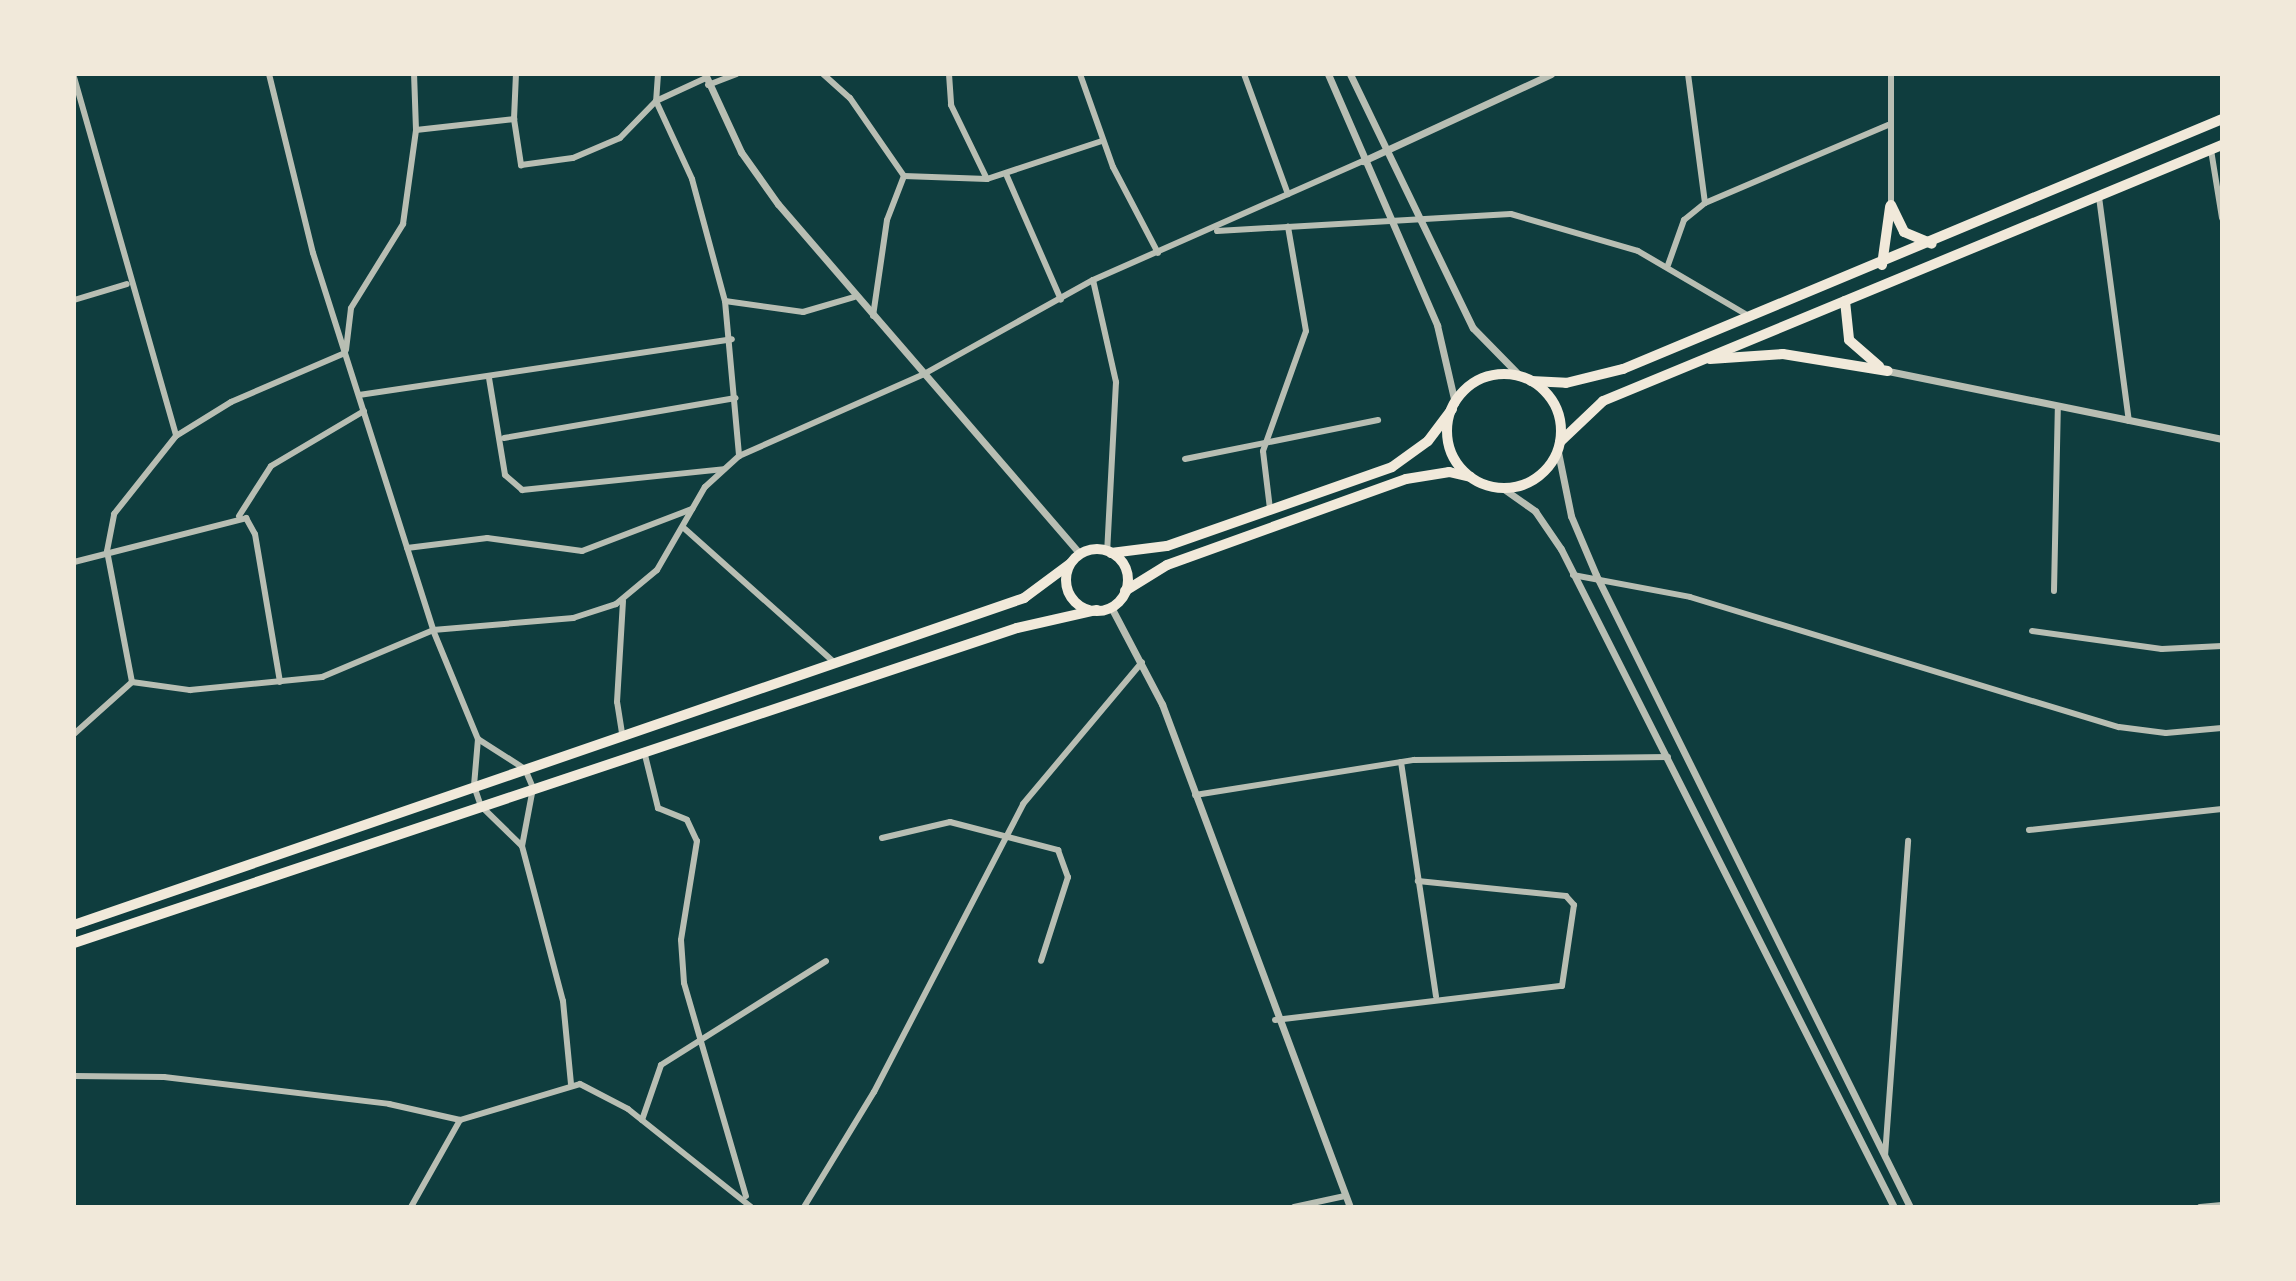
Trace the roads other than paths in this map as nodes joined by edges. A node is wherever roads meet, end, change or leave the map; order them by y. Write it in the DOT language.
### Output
graph roads {
  1 [pos="269,74"];
  2 [pos="414,74"];
  3 [pos="516,74"];
  4 [pos="658,74"];
  5 [pos="736,74"];
  6 [pos="823,74"];
  7 [pos="949,74"];
  8 [pos="1080,74"];
  9 [pos="1244,74"];
  10 [pos="1328,74"];
  11 [pos="1350,74"];
  12 [pos="1551,74"];
  13 [pos="1688,74"];
  14 [pos="1891,74"];
  15 [pos="74,77"];
  16 [pos="706,79"];
  17 [pos="656,101"];
  18 [pos="514,119"];
  19 [pos="2222,119"];
  20 [pos="1888,125"];
  21 [pos="416,130"];
  22 [pos="1102,141"];
  23 [pos="2222,145"];
  24 [pos="2210,150"];
  25 [pos="1384,152"];
  26 [pos="1363,161"];
  27 [pos="1006,174"];
  28 [pos="904,176"];
  29 [pos="987,179"];
  30 [pos="1288,194"];
  31 [pos="2099,197"];
  32 [pos="1705,203"];
  33 [pos="1891,205"];
  34 [pos="1418,215"];
  35 [pos="1390,218"];
  36 [pos="2222,218"];
  37 [pos="1288,227"];
  38 [pos="1213,231"];
  39 [pos="1932,244"];
  40 [pos="1158,253"];
  41 [pos="1668,265"];
  42 [pos="1882,265"];
  43 [pos="1093,280"];
  44 [pos="127,284"];
  45 [pos="854,297"];
  46 [pos="74,300"];
  47 [pos="1061,300"];
  48 [pos="725,301"];
  49 [pos="1845,301"];
  50 [pos="1749,316"];
  51 [pos="873,318"];
  52 [pos="732,339"];
  53 [pos="345,353"];
  54 [pos="1696,360"];
  55 [pos="1888,371"];
  56 [pos="924,374"];
  57 [pos="489,378"];
  58 [pos="1526,379"];
  59 [pos="359,395"];
  60 [pos="736,398"];
  61 [pos="1453,406"];
  62 [pos="2058,407"];
  63 [pos="364,411"];
  64 [pos="1378,420"];
  65 [pos="2129,421"];
  66 [pos="176,436"];
  67 [pos="504,438"];
  68 [pos="1266,438"];
  69 [pos="2222,439"];
  70 [pos="1559,447"];
  71 [pos="739,456"];
  72 [pos="1185,459"];
  73 [pos="724,469"];
  74 [pos="1470,477"];
  75 [pos="1501,487"];
  76 [pos="692,509"];
  77 [pos="1270,509"];
  78 [pos="239,516"];
  79 [pos="685,529"];
  80 [pos="407,548"];
  81 [pos="107,551"];
  82 [pos="1109,552"];
  83 [pos="1080,554"];
  84 [pos="74,562"];
  85 [pos="1070,564"];
  86 [pos="1573,575"];
  87 [pos="1596,575"];
  88 [pos="1125,591"];
  89 [pos="2054,591"];
  90 [pos="623,601"];
  91 [pos="1111,607"];
  92 [pos="1097,610"];
  93 [pos="433,630"];
  94 [pos="2032,631"];
  95 [pos="2222,646"];
  96 [pos="1142,661"];
  97 [pos="834,662"];
  98 [pos="132,682"];
  99 [pos="280,682"];
  100 [pos="2222,728"];
  101 [pos="622,733"];
  102 [pos="74,734"];
  103 [pos="478,739"];
  104 [pos="644,751"];
  105 [pos="1668,757"];
  106 [pos="1401,762"];
  107 [pos="525,769"];
  108 [pos="474,786"];
  109 [pos="533,788"];
  110 [pos="1194,795"];
  111 [pos="481,806"];
  112 [pos="2222,809"];
  113 [pos="2029,830"];
  114 [pos="1005,836"];
  115 [pos="882,838"];
  116 [pos="1908,841"];
  117 [pos="522,846"];
  118 [pos="1418,881"];
  119 [pos="74,925"];
  120 [pos="74,943"];
  121 [pos="826,961"];
  122 [pos="1041,961"];
  123 [pos="1436,996"];
  124 [pos="1275,1020"];
  125 [pos="699,1037"];
  126 [pos="74,1076"];
  127 [pos="571,1084"];
  128 [pos="460,1120"];
  129 [pos="642,1120"];
  130 [pos="1885,1156"];
  131 [pos="746,1196"];
  132 [pos="1345,1196"];
  133 [pos="2222,1205"];
  134 [pos="411,1207"];
  135 [pos="751,1207"];
  136 [pos="804,1207"];
  137 [pos="1294,1207"];
  138 [pos="1350,1207"];
  139 [pos="1894,1207"];
  140 [pos="1910,1207"];
  141 [pos="2200,1207"];
  1 -- 53 [label="street"];
  2 -- 21 [label="street"];
  3 -- 18 [label="street"];
  4 -- 17 [label="street"];
  5 -- 16 [label="street"];
  6 -- 28 [label="street"];
  7 -- 29 [label="street"];
  8 -- 22 [label="street"];
  9 -- 30 [label="street"];
  10 -- 26 [label="street"];
  11 -- 25 [label="street"];
  12 -- 25 [label="street"];
  13 -- 32 [label="street"];
  14 -- 20 [label="street"];
  15 -- 44 [label="street"];
  16 -- 17 [label="street"];
  16 -- 45 [label="street"];
  17 -- 18 [label="street"];
  17 -- 48 [label="street"];
  18 -- 21 [label="street"];
  19 -- 39 [label="highway"];
  20 -- 32 [label="street"];
  20 -- 33 [label="street"];
  21 -- 53 [label="street"];
  22 -- 27 [label="street"];
  22 -- 40 [label="street"];
  23 -- 24 [label="highway"];
  24 -- 31 [label="highway"];
  24 -- 36 [label="street"];
  25 -- 26 [label="street"];
  25 -- 34 [label="street"];
  26 -- 30 [label="street"];
  26 -- 35 [label="street"];
  27 -- 29 [label="street"];
  27 -- 47 [label="street"];
  28 -- 29 [label="street"];
  28 -- 51 [label="street"];
  30 -- 38 [label="street"];
  31 -- 49 [label="highway"];
  31 -- 65 [label="street"];
  32 -- 41 [label="street"];
  33 -- 39 [label="highway"];
  33 -- 42 [label="highway"];
  34 -- 35 [label="street"];
  34 -- 41 [label="street"];
  34 -- 58 [label="street"];
  35 -- 37 [label="street"];
  35 -- 61 [label="street"];
  37 -- 38 [label="street"];
  37 -- 68 [label="street"];
  38 -- 40 [label="street"];
  39 -- 42 [label="highway"];
  40 -- 43 [label="street"];
  41 -- 50 [label="street"];
  42 -- 50 [label="highway"];
  43 -- 47 [label="street"];
  43 -- 82 [label="street"];
  44 -- 46 [label="street"];
  44 -- 66 [label="street"];
  45 -- 48 [label="street"];
  45 -- 51 [label="street"];
  47 -- 56 [label="street"];
  48 -- 52 [label="street"];
  49 -- 54 [label="highway"];
  49 -- 55 [label="highway"];
  50 -- 58 [label="highway"];
  51 -- 56 [label="street"];
  52 -- 57 [label="street"];
  52 -- 60 [label="street"];
  53 -- 59 [label="street"];
  53 -- 66 [label="street"];
  54 -- 55 [label="highway"];
  54 -- 70 [label="highway"];
  55 -- 62 [label="street"];
  56 -- 71 [label="street"];
  56 -- 83 [label="street"];
  57 -- 59 [label="street"];
  57 -- 67 [label="street"];
  58 -- 61 [label="highway"];
  58 -- 70 [label="highway"];
  59 -- 63 [label="street"];
  60 -- 67 [label="street"];
  60 -- 71 [label="street"];
  61 -- 74 [label="highway"];
  61 -- 77 [label="highway"];
  62 -- 65 [label="street"];
  62 -- 89 [label="street"];
  63 -- 78 [label="street"];
  63 -- 80 [label="street"];
  64 -- 68 [label="street"];
  65 -- 69 [label="street"];
  66 -- 81 [label="street"];
  67 -- 73 [label="street"];
  68 -- 72 [label="street"];
  68 -- 77 [label="street"];
  70 -- 75 [label="highway"];
  70 -- 87 [label="street"];
  71 -- 73 [label="street"];
  73 -- 76 [label="street"];
  74 -- 75 [label="highway"];
  74 -- 88 [label="highway"];
  75 -- 86 [label="street"];
  76 -- 79 [label="street"];
  76 -- 80 [label="street"];
  77 -- 82 [label="highway"];
  78 -- 81 [label="street"];
  78 -- 99 [label="street"];
  79 -- 90 [label="street"];
  79 -- 97 [label="street"];
  80 -- 93 [label="street"];
  81 -- 84 [label="street"];
  81 -- 98 [label="street"];
  82 -- 83 [label="highway"];
  82 -- 88 [label="highway"];
  83 -- 85 [label="highway"];
  85 -- 92 [label="highway"];
  85 -- 97 [label="highway"];
  86 -- 87 [label="street"];
  86 -- 105 [label="street"];
  87 -- 100 [label="street"];
  87 -- 130 [label="street"];
  88 -- 91 [label="highway"];
  90 -- 93 [label="street"];
  90 -- 101 [label="street"];
  91 -- 92 [label="highway"];
  91 -- 96 [label="street"];
  92 -- 104 [label="highway"];
  93 -- 99 [label="street"];
  93 -- 103 [label="street"];
  94 -- 95 [label="street"];
  96 -- 110 [label="street"];
  96 -- 114 [label="street"];
  97 -- 101 [label="highway"];
  98 -- 99 [label="street"];
  98 -- 102 [label="street"];
  101 -- 107 [label="highway"];
  103 -- 107 [label="street"];
  103 -- 108 [label="street"];
  104 -- 109 [label="highway"];
  104 -- 125 [label="street"];
  105 -- 106 [label="street"];
  105 -- 139 [label="street"];
  106 -- 110 [label="street"];
  106 -- 118 [label="street"];
  107 -- 108 [label="highway"];
  107 -- 109 [label="street"];
  108 -- 111 [label="street"];
  108 -- 119 [label="highway"];
  109 -- 111 [label="highway"];
  109 -- 117 [label="street"];
  110 -- 124 [label="street"];
  111 -- 117 [label="street"];
  111 -- 120 [label="highway"];
  112 -- 113 [label="street"];
  114 -- 115 [label="street"];
  114 -- 122 [label="street"];
  114 -- 136 [label="street"];
  116 -- 130 [label="street"];
  117 -- 127 [label="street"];
  118 -- 123 [label="street"];
  118 -- 123 [label="street"];
  121 -- 125 [label="street"];
  123 -- 124 [label="street"];
  124 -- 132 [label="street"];
  125 -- 129 [label="street"];
  125 -- 131 [label="street"];
  126 -- 128 [label="street"];
  127 -- 128 [label="street"];
  127 -- 129 [label="street"];
  128 -- 134 [label="street"];
  129 -- 131 [label="street"];
  130 -- 140 [label="street"];
  131 -- 135 [label="street"];
  132 -- 137 [label="street"];
  132 -- 138 [label="street"];
  133 -- 141 [label="street"];
}
